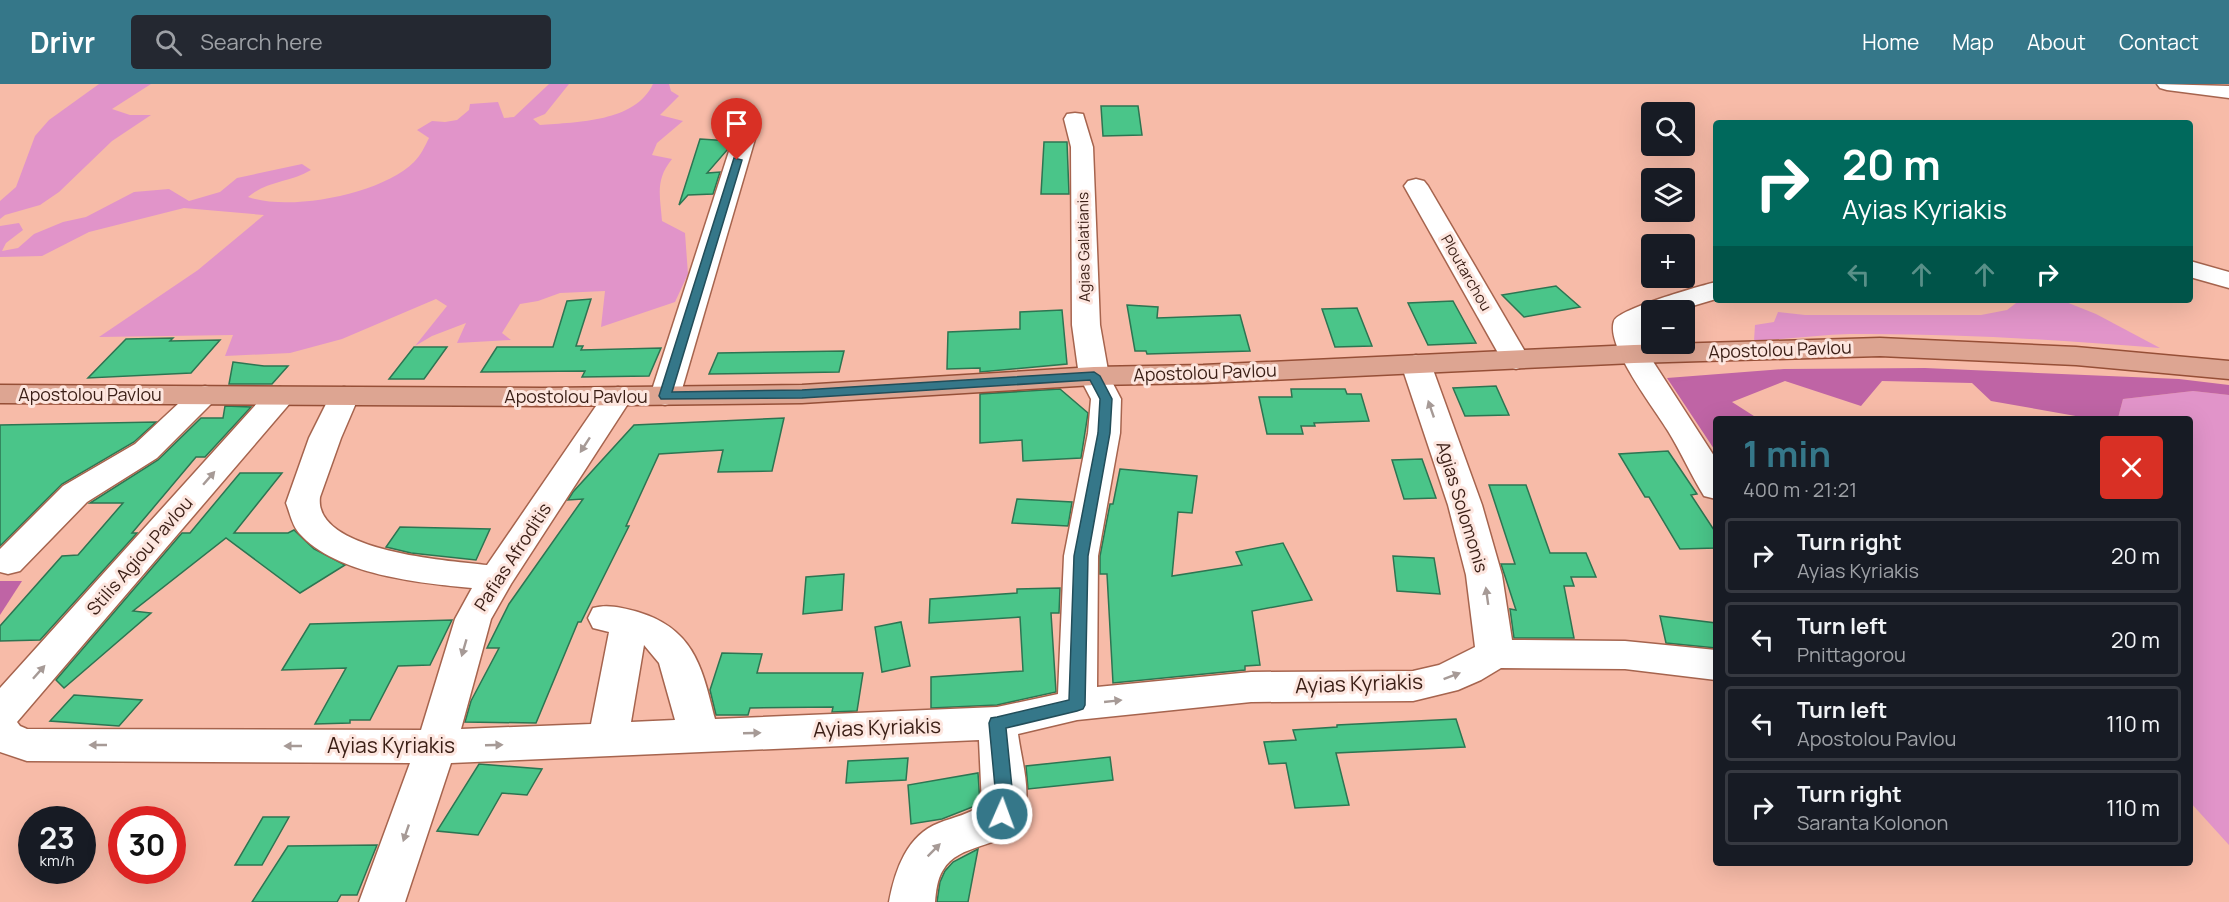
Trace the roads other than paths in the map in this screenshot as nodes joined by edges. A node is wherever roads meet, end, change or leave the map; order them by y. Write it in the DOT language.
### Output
graph roads {
  1 [pos="2166,84"];
  2 [pos="2229,92"];
  3 [pos="1075,119"];
  4 [pos="744,139"];
  5 [pos="1416,186"];
  6 [pos="2193,270"];
  7 [pos="2229,280"];
  8 [pos="1713,291"];
  9 [pos="1686,300"];
  10 [pos="1641,316"];
  11 [pos="1634,354"];
  12 [pos="1516,360"];
  13 [pos="1416,364"];
  14 [pos="2229,370"];
  15 [pos="1094,376"];
  16 [pos="0,394"];
  17 [pos="205,395"];
  18 [pos="280,396"];
  19 [pos="344,396"];
  20 [pos="618,396"];
  21 [pos="665,396"];
  22 [pos="1713,483"];
  23 [pos="8,562"];
  24 [pos="496,578"];
  25 [pos="1495,654"];
  26 [pos="1713,665"];
  27 [pos="1077,705"];
  28 [pos="0,716"];
  29 [pos="997,723"];
  30 [pos="699,736"];
  31 [pos="14,737"];
  32 [pos="608,740"];
  33 [pos="436,747"];
  34 [pos="382,902"];
  35 [pos="912,902"];
  1 -- 2 [label="street"];
  3 -- 15 [label="street, Agias Galatianis"];
  4 -- 21 [label="street"];
  5 -- 12 [label="street, Ploutarchou"];
  6 -- 7 [label="street"];
  8 -- 9 [label="street"];
  10 -- 11 [label="street"];
  11 -- 12 [label="main road, Apostolou Pavlou"];
  11 -- 14 [label="main road, Apostolou Pavlou"];
  11 -- 22 [label="street"];
  12 -- 13 [label="main road, Apostolou Pavlou"];
  13 -- 15 [label="main road, Apostolou Pavlou"];
  25 -- 13 [label="street, Agias Solomonis, one-way"];
  15 -- 21 [label="main road, Apostolou Pavlou"];
  15 -- 27 [label="street, Agias Galatianis"];
  16 -- 17 [label="main road, Apostolou Pavlou"];
  17 -- 18 [label="main road, Apostolou Pavlou"];
  17 -- 23 [label="street"];
  18 -- 19 [label="main road, Apostolou Pavlou"];
  28 -- 18 [label="street, Stilis Agiou Pavlou, one-way"];
  19 -- 20 [label="main road, Apostolou Pavlou"];
  19 -- 24 [label="street"];
  20 -- 21 [label="main road, Apostolou Pavlou"];
  20 -- 24 [label="street, Pafias Afroditis, one-way"];
  24 -- 33 [label="street, Pafias Afroditis, one-way"];
  25 -- 26 [label="street"];
  27 -- 25 [label="street, Ayias Kyriakis, one-way"];
  27 -- 29 [label="street, Ayias Kyriakis"];
  30 -- 29 [label="street, Ayias Kyriakis, one-way"];
  35 -- 29 [label="street, one-way"];
  30 -- 32 [label="street, Ayias Kyriakis"];
  30 -- 32 [label="street"];
  33 -- 31 [label="street, Ayias Kyriakis, one-way"];
  33 -- 32 [label="street, Ayias Kyriakis, one-way"];
  33 -- 34 [label="street, Pafias Afroditis, one-way"];
}
